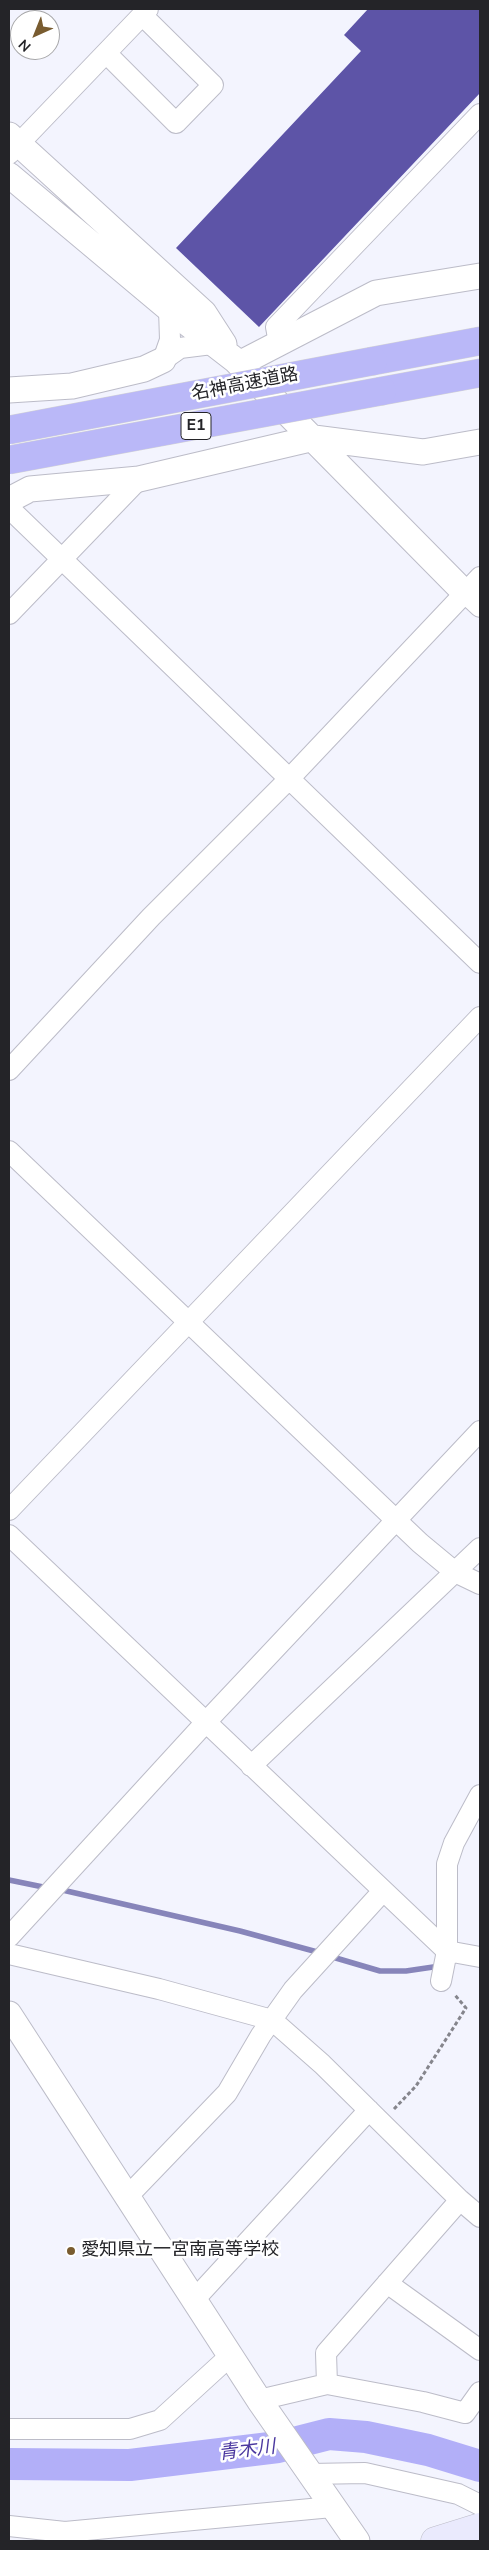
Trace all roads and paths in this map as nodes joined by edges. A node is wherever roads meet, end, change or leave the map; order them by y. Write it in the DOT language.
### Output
graph roads {
  1 [pos="145,12"];
  2 [pos="106,53"];
  3 [pos="480,114"];
  4 [pos="12,145"];
  5 [pos="9,175"];
  6 [pos="480,276"];
  7 [pos="169,309"];
  8 [pos="480,341"];
  9 [pos="279,343"];
  10 [pos="212,344"];
  11 [pos="163,360"];
  12 [pos="237,362"];
  13 [pos="480,373"];
  14 [pos="9,390"];
  15 [pos="9,430"];
  16 [pos="314,438"];
  17 [pos="480,442"];
  18 [pos="9,460"];
  19 [pos="139,479"];
  20 [pos="9,500"];
  21 [pos="9,508"];
  22 [pos="60,559"];
  23 [pos="475,593"];
  24 [pos="9,614"];
  25 [pos="289,779"];
  26 [pos="480,963"];
  27 [pos="480,1017"];
  28 [pos="9,1070"];
  29 [pos="9,1151"];
  30 [pos="189,1322"];
  31 [pos="480,1431"];
  32 [pos="9,1510"];
  33 [pos="396,1520"];
  34 [pos="9,1535"];
  35 [pos="480,1548"];
  36 [pos="455,1572"];
  37 [pos="480,1584"];
  38 [pos="206,1722"];
  39 [pos="251,1766"];
  40 [pos="480,1795"];
  41 [pos="383,1891"];
  42 [pos="9,1937"];
  43 [pos="447,1951"];
  44 [pos="9,1954"];
  45 [pos="480,1957"];
  46 [pos="441,1981"];
  47 [pos="9,2014"];
  48 [pos="272,2020"];
  49 [pos="375,2116"];
  50 [pos="126,2198"];
  51 [pos="460,2200"];
  52 [pos="480,2217"];
  53 [pos="387,2283"];
  54 [pos="194,2300"];
  55 [pos="480,2350"];
  56 [pos="230,2356"];
  57 [pos="328,2384"];
  58 [pos="480,2392"];
  59 [pos="259,2400"];
  60 [pos="475,2413"];
  61 [pos="9,2429"];
  62 [pos="310,2474"];
  63 [pos="480,2505"];
  64 [pos="332,2507"];
  65 [pos="9,2526"];
  66 [pos="480,2527"];
  67 [pos="64,2537"];
  68 [pos="358,2541"];
  69 [pos="434,2541"];
  1 -- 2 [label="street"];
  1 -- 2 [label="street"];
  2 -- 4 [label="street"];
  3 -- 9 [label="street"];
  4 -- 12 [label="street"];
  5 -- 7 [label="street"];
  6 -- 9 [label="street"];
  7 -- 10 [label="street"];
  7 -- 11 [label="street"];
  8 -- 15 [label="highway, 名神高速道路 / E1, bridge"];
  9 -- 12 [label="street"];
  10 -- 11 [label="street"];
  10 -- 12 [label="street"];
  11 -- 14 [label="street"];
  12 -- 16 [label="street"];
  13 -- 18 [label="highway, 名神高速道路 / E1, bridge"];
  16 -- 17 [label="street"];
  16 -- 19 [label="street"];
  16 -- 23 [label="street"];
  19 -- 20 [label="street"];
  19 -- 22 [label="street"];
  21 -- 22 [label="street"];
  22 -- 24 [label="street"];
  22 -- 25 [label="street"];
  23 -- 25 [label="street"];
  25 -- 26 [label="street"];
  25 -- 28 [label="street"];
  27 -- 30 [label="street"];
  29 -- 30 [label="street"];
  30 -- 32 [label="street"];
  30 -- 33 [label="street"];
  31 -- 33 [label="street"];
  33 -- 36 [label="street"];
  33 -- 38 [label="street"];
  34 -- 38 [label="street"];
  35 -- 36 [label="street"];
  36 -- 37 [label="street"];
  36 -- 39 [label="street"];
  38 -- 39 [label="street"];
  38 -- 42 [label="street"];
  39 -- 41 [label="street"];
  40 -- 43 [label="street"];
  41 -- 43 [label="street"];
  41 -- 48 [label="street"];
  43 -- 45 [label="street"];
  43 -- 46 [label="street"];
  44 -- 48 [label="street"];
  46 -- 49 [label="path"];
  47 -- 50 [label="street"];
  48 -- 49 [label="street"];
  48 -- 50 [label="street"];
  49 -- 51 [label="street"];
  49 -- 54 [label="street"];
  50 -- 54 [label="street"];
  51 -- 52 [label="street"];
  51 -- 53 [label="street"];
  53 -- 55 [label="street"];
  53 -- 57 [label="street"];
  54 -- 56 [label="street"];
  56 -- 59 [label="street"];
  56 -- 61 [label="street"];
  57 -- 59 [label="street"];
  57 -- 60 [label="street"];
  58 -- 60 [label="street"];
  59 -- 62 [label="street"];
  62 -- 63 [label="street"];
  62 -- 64 [label="street"];
  64 -- 67 [label="street"];
  64 -- 68 [label="street"];
  65 -- 67 [label="street"];
  66 -- 69 [label="main road"];
}
